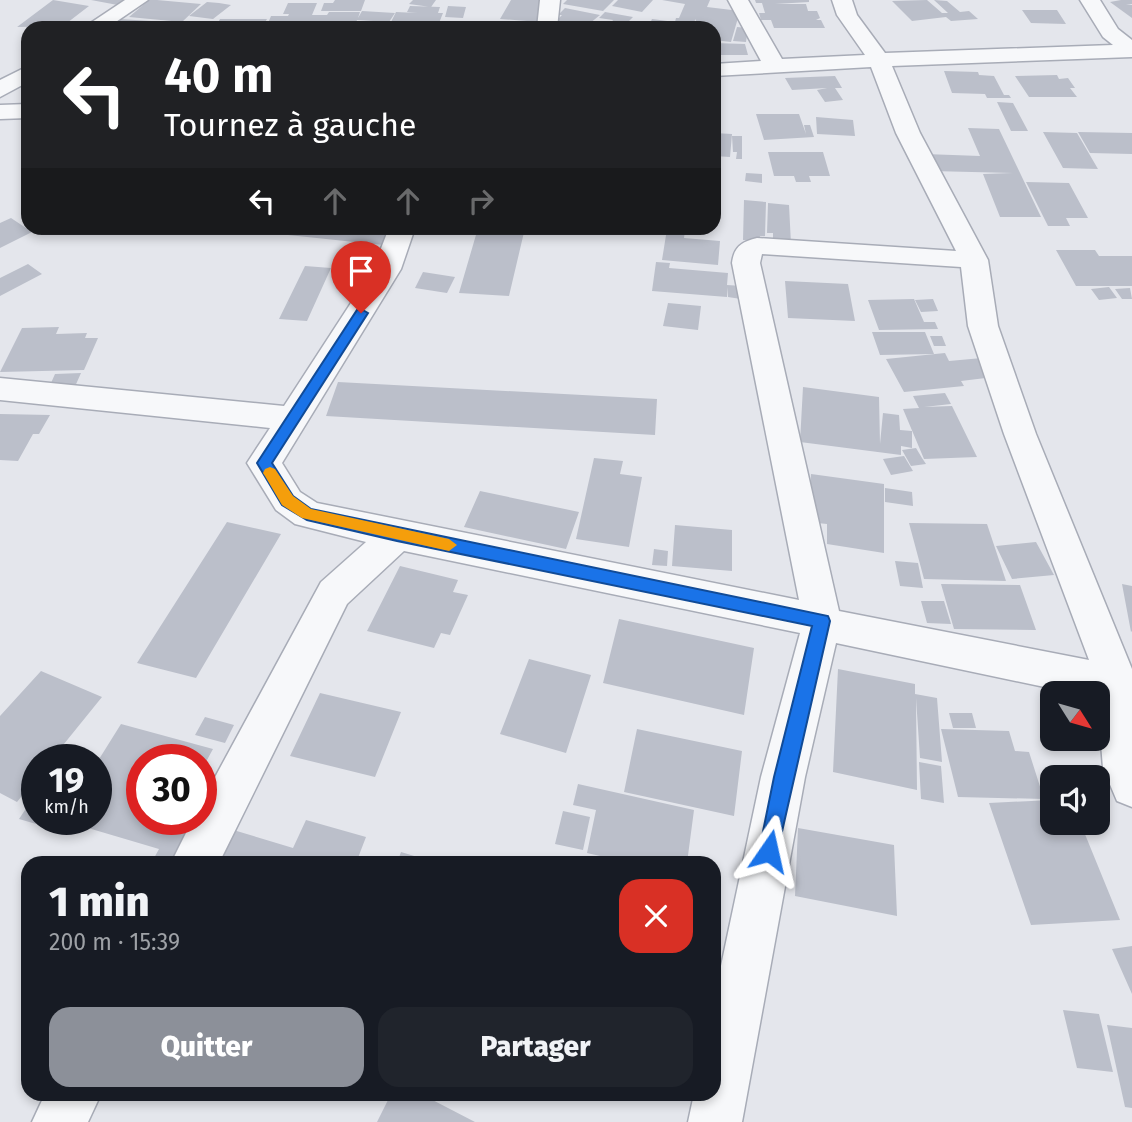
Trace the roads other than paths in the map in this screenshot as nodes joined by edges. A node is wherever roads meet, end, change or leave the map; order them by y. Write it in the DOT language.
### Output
graph roads {
  1 [pos="138,0"];
  2 [pos="550,0"];
  3 [pos="738,0"];
  4 [pos="842,0"];
  5 [pos="1090,0"];
  6 [pos="104,21"];
  7 [pos="548,21"];
  8 [pos="1132,51"];
  9 [pos="879,60"];
  10 [pos="775,66"];
  11 [pos="721,70"];
  12 [pos="21,76"];
  13 [pos="0,90"];
  14 [pos="21,111"];
  15 [pos="0,112"];
  16 [pos="399,235"];
  17 [pos="974,260"];
  18 [pos="0,389"];
  19 [pos="294,419"];
  20 [pos="397,535"];
  21 [pos="822,621"];
  22 [pos="1118,684"];
  23 [pos="1132,786"];
  24 [pos="198,856"];
  25 [pos="721,1092"];
  26 [pos="70,1101"];
  27 [pos="719,1101"];
  28 [pos="59,1122"];
  29 [pos="715,1122"];
  1 -- 6 [label="street"];
  2 -- 7 [label="street"];
  3 -- 10 [label="street"];
  4 -- 9 [label="street"];
  5 -- 8 [label="street"];
  8 -- 9 [label="street"];
  9 -- 10 [label="street"];
  9 -- 17 [label="street"];
  10 -- 11 [label="street"];
  12 -- 13 [label="street"];
  14 -- 15 [label="street"];
  16 -- 19 [label="street"];
  17 -- 21 [label="street"];
  17 -- 22 [label="street"];
  18 -- 19 [label="street"];
  19 -- 20 [label="street"];
  20 -- 21 [label="street"];
  20 -- 24 [label="street"];
  21 -- 22 [label="street"];
  21 -- 25 [label="street"];
  22 -- 23 [label="street"];
  26 -- 28 [label="street"];
  27 -- 29 [label="street"];
}
